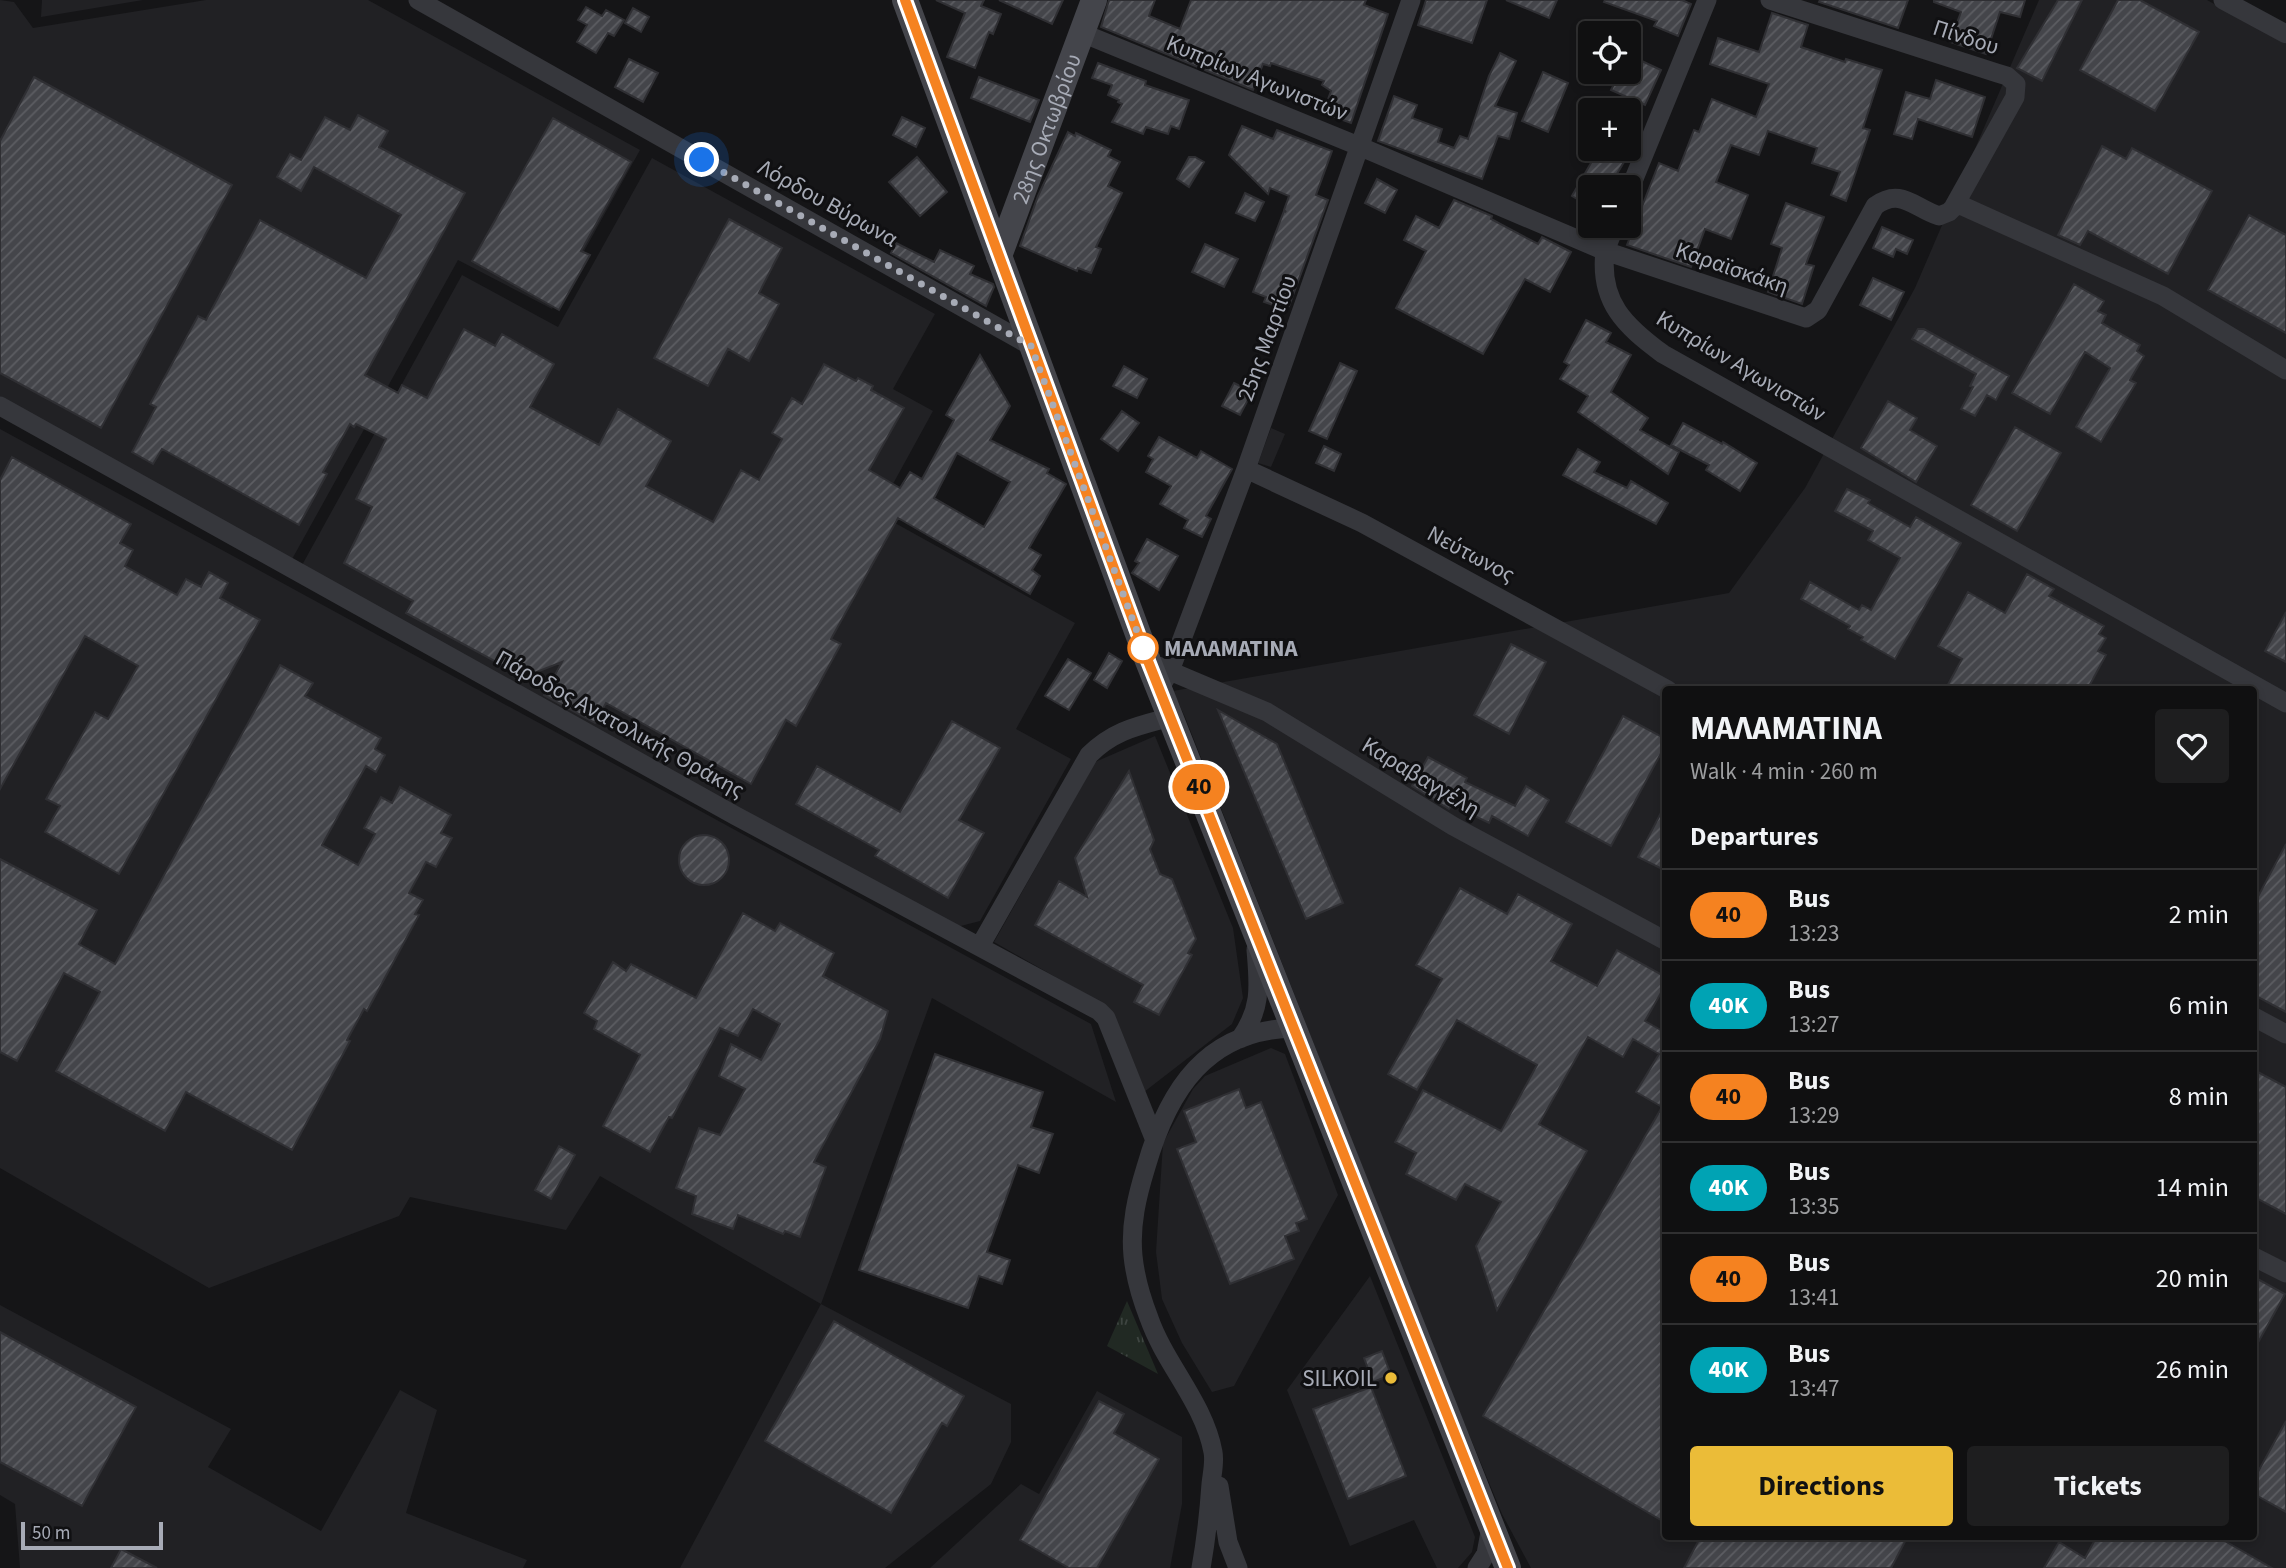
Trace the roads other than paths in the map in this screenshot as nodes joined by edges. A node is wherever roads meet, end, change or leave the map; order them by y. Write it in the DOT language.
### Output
graph roads {
  1 [pos="418,0"];
  2 [pos="905,0"];
  3 [pos="1094,0"];
  4 [pos="1411,0"];
  5 [pos="1707,0"];
  6 [pos="1770,0"];
  7 [pos="2223,0"];
  8 [pos="1082,33"];
  9 [pos="2286,34"];
  10 [pos="1361,147"];
  11 [pos="1636,175"];
  12 [pos="1956,202"];
  13 [pos="1610,238"];
  14 [pos="1605,251"];
  15 [pos="999,256"];
  16 [pos="1031,346"];
  17 [pos="2286,370"];
  18 [pos="0,406"];
  19 [pos="1246,469"];
  20 [pos="1159,674"];
  21 [pos="2256,686"];
  22 [pos="1662,687"];
  23 [pos="2257,687"];
  24 [pos="2286,703"];
  25 [pos="1171,717"];
  26 [pos="1255,932"];
  27 [pos="1662,939"];
  28 [pos="980,946"];
  29 [pos="2257,1019"];
  30 [pos="1295,1028"];
  31 [pos="2286,1034"];
  32 [pos="1240,1039"];
  33 [pos="1154,1138"];
  34 [pos="2257,1258"];
  35 [pos="2286,1273"];
  36 [pos="1213,1454"];
  37 [pos="1491,1526"];
  38 [pos="1200,1568"];
  39 [pos="1238,1568"];
  40 [pos="1477,1568"];
  41 [pos="1508,1568"];
  1 -- 16 [label="street, Λόρδου Βύρωνα"];
  2 -- 15 [label="main road"];
  3 -- 8 [label="main road, 28ης Οκτωβρίου"];
  4 -- 10 [label="street, 25ης Μαρτίου"];
  5 -- 11 [label="street"];
  6 -- 12 [label="street, Πίνδου"];
  7 -- 9 [label="street"];
  8 -- 10 [label="street, Κυπρίων Αγωνιστών"];
  8 -- 15 [label="main road, 28ης Οκτωβρίου"];
  10 -- 14 [label="street, Κυπρίων Αγωνιστών"];
  10 -- 19 [label="street, 25ης Μαρτίου"];
  12 -- 14 [label="street, Καραϊσκάκη"];
  12 -- 17 [label="street"];
  13 -- 14 [label="street"];
  14 -- 21 [label="street, Κυπρίων Αγωνιστών"];
  15 -- 16 [label="main road"];
  16 -- 20 [label="main road"];
  18 -- 28 [label="street, Πάροδος Ανατολικής Θράκης"];
  19 -- 20 [label="street, 25ης Μαρτίου"];
  19 -- 22 [label="street, Νεύτωνος"];
  20 -- 25 [label="main road"];
  20 -- 27 [label="street, Καραβαγγέλη"];
  23 -- 24 [label="street, Κυπρίων Αγωνιστών"];
  25 -- 26 [label="main road"];
  25 -- 28 [label="street"];
  26 -- 30 [label="main road"];
  26 -- 32 [label="street"];
  28 -- 33 [label="street, Πάροδος Ανατολικής Θράκης"];
  29 -- 31 [label="street"];
  30 -- 32 [label="street"];
  30 -- 37 [label="main road"];
  32 -- 33 [label="street"];
  33 -- 36 [label="street"];
  34 -- 35 [label="street"];
  36 -- 38 [label="street"];
  36 -- 39 [label="street"];
  37 -- 40 [label="street"];
  37 -- 41 [label="main road"];
}
